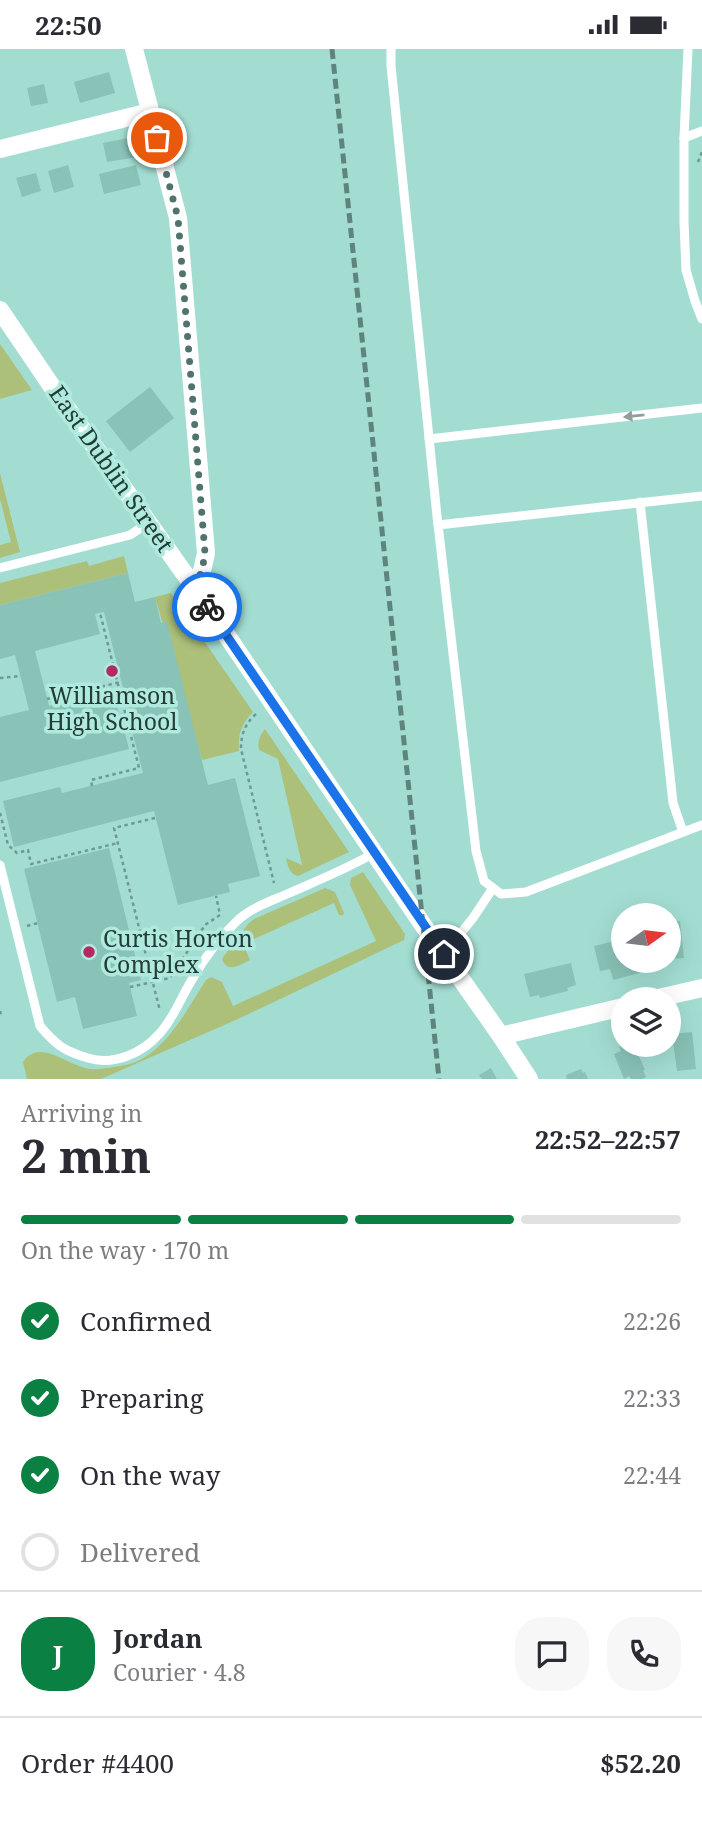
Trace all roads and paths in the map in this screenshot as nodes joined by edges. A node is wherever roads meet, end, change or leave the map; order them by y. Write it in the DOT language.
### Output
graph roads {
  1 [pos="134,49"];
  2 [pos="391,49"];
  3 [pos="688,49"];
  4 [pos="150,112"];
  5 [pos="702,131"];
  6 [pos="684,138"];
  7 [pos="0,149"];
  8 [pos="0,310"];
  9 [pos="702,319"];
  10 [pos="702,408"];
  11 [pos="429,439"];
  12 [pos="702,496"];
  13 [pos="640,502"];
  14 [pos="148,523"];
  15 [pos="438,525"];
  16 [pos="0,568"];
  17 [pos="194,587"];
  18 [pos="100,613"];
  19 [pos="21,675"];
  20 [pos="0,678"];
  21 [pos="120,682"];
  22 [pos="47,699"];
  23 [pos="256,713"];
  24 [pos="92,786"];
  25 [pos="0,813"];
  26 [pos="155,818"];
  27 [pos="702,825"];
  28 [pos="683,832"];
  29 [pos="118,843"];
  30 [pos="374,853"];
  31 [pos="0,865"];
  32 [pos="274,883"];
  33 [pos="493,888"];
  34 [pos="216,896"];
  35 [pos="444,954"];
  36 [pos="153,982"];
  37 [pos="130,988"];
  38 [pos="702,988"];
  39 [pos="681,993"];
  40 [pos="611,1010"];
  41 [pos="160,1011"];
  42 [pos="501,1036"];
  43 [pos="529,1079"];
  1 -- 4 [label="street"];
  2 -- 11 [label="lane"];
  3 -- 6 [label="lane"];
  4 -- 7 [label="street"];
  4 -- 17 [label="street"];
  5 -- 6 [label="lane"];
  6 -- 9 [label="lane"];
  8 -- 14 [label="street, East Dublin Street"];
  10 -- 11 [label="lane, one-way"];
  11 -- 15 [label="lane"];
  12 -- 13 [label="lane"];
  13 -- 15 [label="lane"];
  13 -- 28 [label="lane"];
  14 -- 16 [label="lane"];
  14 -- 17 [label="street, East Dublin Street"];
  15 -- 33 [label="lane"];
  17 -- 30 [label="street, East Dublin Street"];
  18 -- 21 [label="path"];
  19 -- 20 [label="path"];
  21 -- 22 [label="path"];
  21 -- 24 [label="path"];
  23 -- 32 [label="path"];
  25 -- 29 [label="path"];
  26 -- 29 [label="path"];
  27 -- 28 [label="lane"];
  28 -- 33 [label="lane"];
  29 -- 36 [label="path"];
  30 -- 31 [label="lane"];
  30 -- 35 [label="street, East Dublin Street"];
  33 -- 35 [label="lane"];
  34 -- 36 [label="path"];
  35 -- 42 [label="street, East Dublin Street"];
  36 -- 37 [label="path"];
  36 -- 41 [label="path"];
  38 -- 39 [label="street"];
  40 -- 42 [label="street"];
  42 -- 43 [label="street, East Dublin Street"];
}
